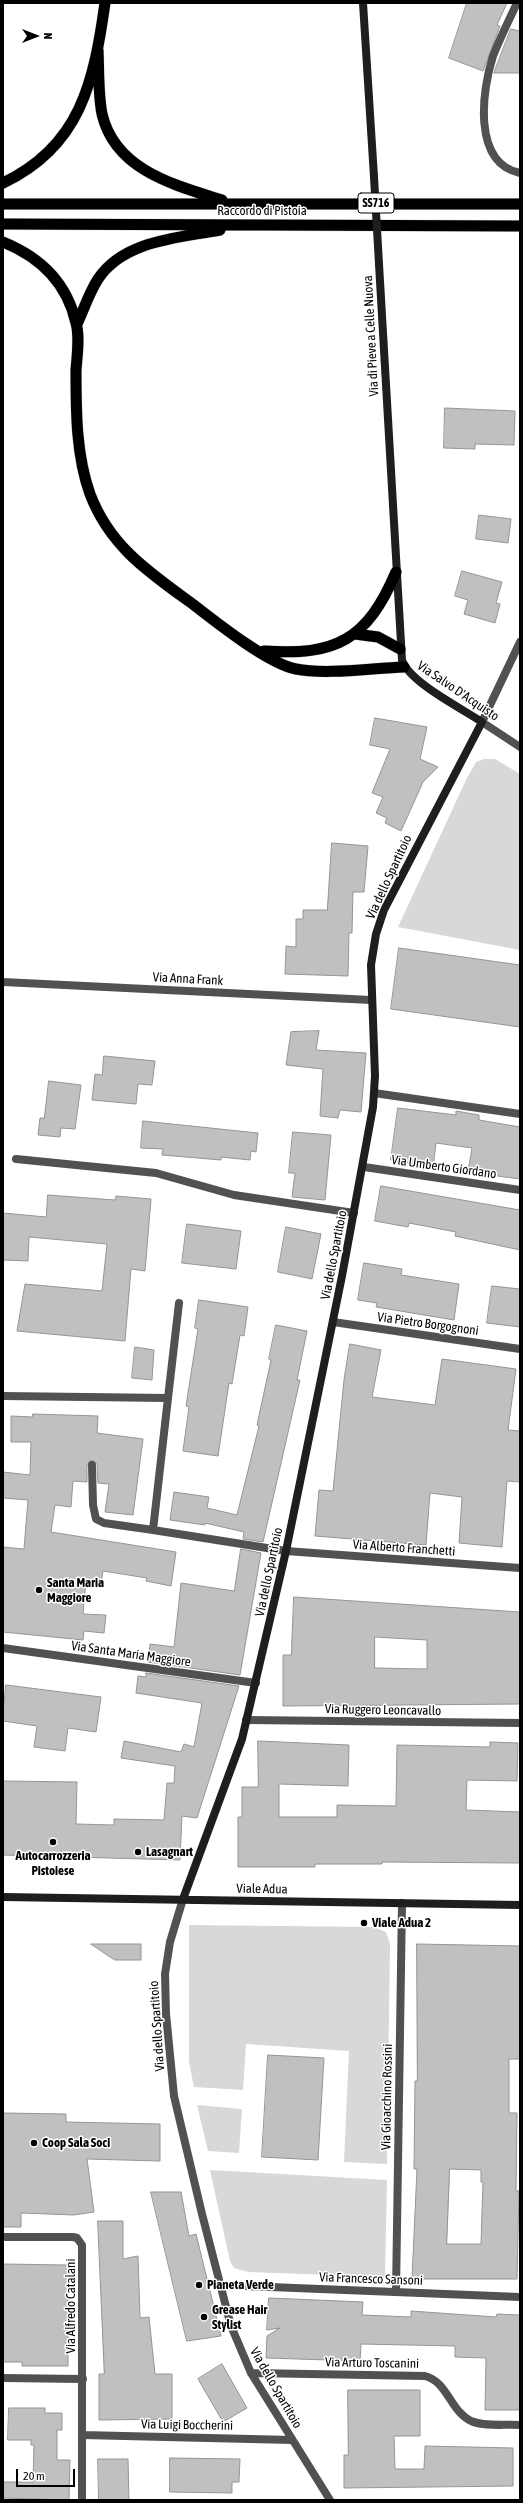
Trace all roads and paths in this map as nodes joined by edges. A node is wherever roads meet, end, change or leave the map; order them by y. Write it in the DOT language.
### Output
graph roads {
  1 [pos="105,3"];
  2 [pos="363,3"];
  3 [pos="517,3"];
  4 [pos="98,50"];
  5 [pos="520,173"];
  6 [pos="3,182"];
  7 [pos="233,203"];
  8 [pos="3,204"];
  9 [pos="520,204"];
  10 [pos="3,224"];
  11 [pos="242,226"];
  12 [pos="520,226"];
  13 [pos="3,242"];
  14 [pos="77,324"];
  15 [pos="396,572"];
  16 [pos="355,634"];
  17 [pos="520,642"];
  18 [pos="400,649"];
  19 [pos="259,651"];
  20 [pos="404,667"];
  21 [pos="482,722"];
  22 [pos="520,747"];
  23 [pos="3,982"];
  24 [pos="371,1000"];
  25 [pos="374,1093"];
  26 [pos="520,1114"];
  27 [pos="16,1159"];
  28 [pos="364,1167"];
  29 [pos="520,1190"];
  30 [pos="354,1213"];
  31 [pos="179,1303"];
  32 [pos="333,1322"];
  33 [pos="520,1349"];
  34 [pos="3,1396"];
  35 [pos="168,1398"];
  36 [pos="92,1465"];
  37 [pos="153,1530"];
  38 [pos="286,1551"];
  39 [pos="520,1568"];
  40 [pos="3,1648"];
  41 [pos="256,1683"];
  42 [pos="246,1720"];
  43 [pos="520,1723"];
  44 [pos="3,1897"];
  45 [pos="183,1899"];
  46 [pos="402,1903"];
  47 [pos="520,1905"];
  48 [pos="3,2237"];
  49 [pos="220,2285"];
  50 [pos="396,2292"];
  51 [pos="520,2297"];
  52 [pos="251,2373"];
  53 [pos="3,2378"];
  54 [pos="83,2379"];
  55 [pos="520,2425"];
  56 [pos="82,2435"];
  57 [pos="292,2440"];
  58 [pos="82,2500"];
  59 [pos="330,2500"];
  1 -- 4 [label="highway"];
  2 -- 15 [label="main road, Via di Pieve a Celle Nuova, bridge"];
  3 -- 5 [label="street"];
  4 -- 6 [label="highway"];
  4 -- 7 [label="highway"];
  7 -- 8 [label="highway, Raccordo di Pistoia / SS716"];
  7 -- 9 [label="highway, Raccordo di Pistoia / SS716"];
  10 -- 11 [label="highway, Raccordo di Pistoia / SS716"];
  11 -- 12 [label="highway, Raccordo di Pistoia / SS716"];
  11 -- 14 [label="highway"];
  13 -- 14 [label="highway"];
  14 -- 19 [label="highway"];
  15 -- 16 [label="highway"];
  15 -- 18 [label="main road, Via di Pieve a Celle Nuova"];
  16 -- 18 [label="highway"];
  16 -- 19 [label="highway"];
  17 -- 21 [label="street, Via dello Spartitoio"];
  18 -- 20 [label="main road, Via di Pieve a Celle Nuova"];
  19 -- 20 [label="highway"];
  20 -- 21 [label="main road, Via Salvo D'Acquisto"];
  21 -- 22 [label="street, Via Salvo D'Acquisto"];
  21 -- 24 [label="main road, Via dello Spartitoio"];
  23 -- 24 [label="street, Via Anna Frank"];
  24 -- 25 [label="main road, Via dello Spartitoio"];
  25 -- 26 [label="street"];
  25 -- 28 [label="main road, Via dello Spartitoio"];
  27 -- 30 [label="street"];
  28 -- 29 [label="street, Via Umberto Giordano"];
  28 -- 30 [label="main road, Via dello Spartitoio"];
  30 -- 32 [label="main road, Via dello Spartitoio"];
  31 -- 35 [label="street"];
  32 -- 33 [label="street, Via Pietro Borgognoni"];
  32 -- 38 [label="main road, Via dello Spartitoio"];
  34 -- 35 [label="street"];
  35 -- 37 [label="street"];
  36 -- 37 [label="street, Via Alberto Franchetti"];
  37 -- 38 [label="street, Via Alberto Franchetti"];
  38 -- 39 [label="street, Via Alberto Franchetti"];
  38 -- 41 [label="main road, Via dello Spartitoio"];
  40 -- 41 [label="street, Via Santa Maria Maggiore"];
  41 -- 42 [label="main road, Via dello Spartitoio"];
  42 -- 43 [label="street, Via Ruggero Leoncavallo"];
  42 -- 45 [label="main road, Via dello Spartitoio"];
  44 -- 45 [label="main road, Viale Adua"];
  45 -- 46 [label="main road, Viale Adua"];
  45 -- 49 [label="street, Via dello Spartitoio"];
  46 -- 47 [label="main road, Viale Adua"];
  46 -- 50 [label="street, Via Gioacchino Rossini"];
  48 -- 54 [label="street, Via Alfredo Catalani"];
  49 -- 50 [label="street, Via Francesco Sansoni"];
  49 -- 52 [label="street, Via dello Spartitoio"];
  50 -- 51 [label="street, Via Francesco Sansoni"];
  52 -- 55 [label="street, Via Arturo Toscanini"];
  52 -- 57 [label="street, Via dello Spartitoio"];
  53 -- 54 [label="street"];
  54 -- 56 [label="street, Via Alfredo Catalani"];
  56 -- 57 [label="street, Via Luigi Boccherini"];
  56 -- 58 [label="street, Via Alfredo Catalani"];
  57 -- 59 [label="street, Via dello Spartitoio"];
}
